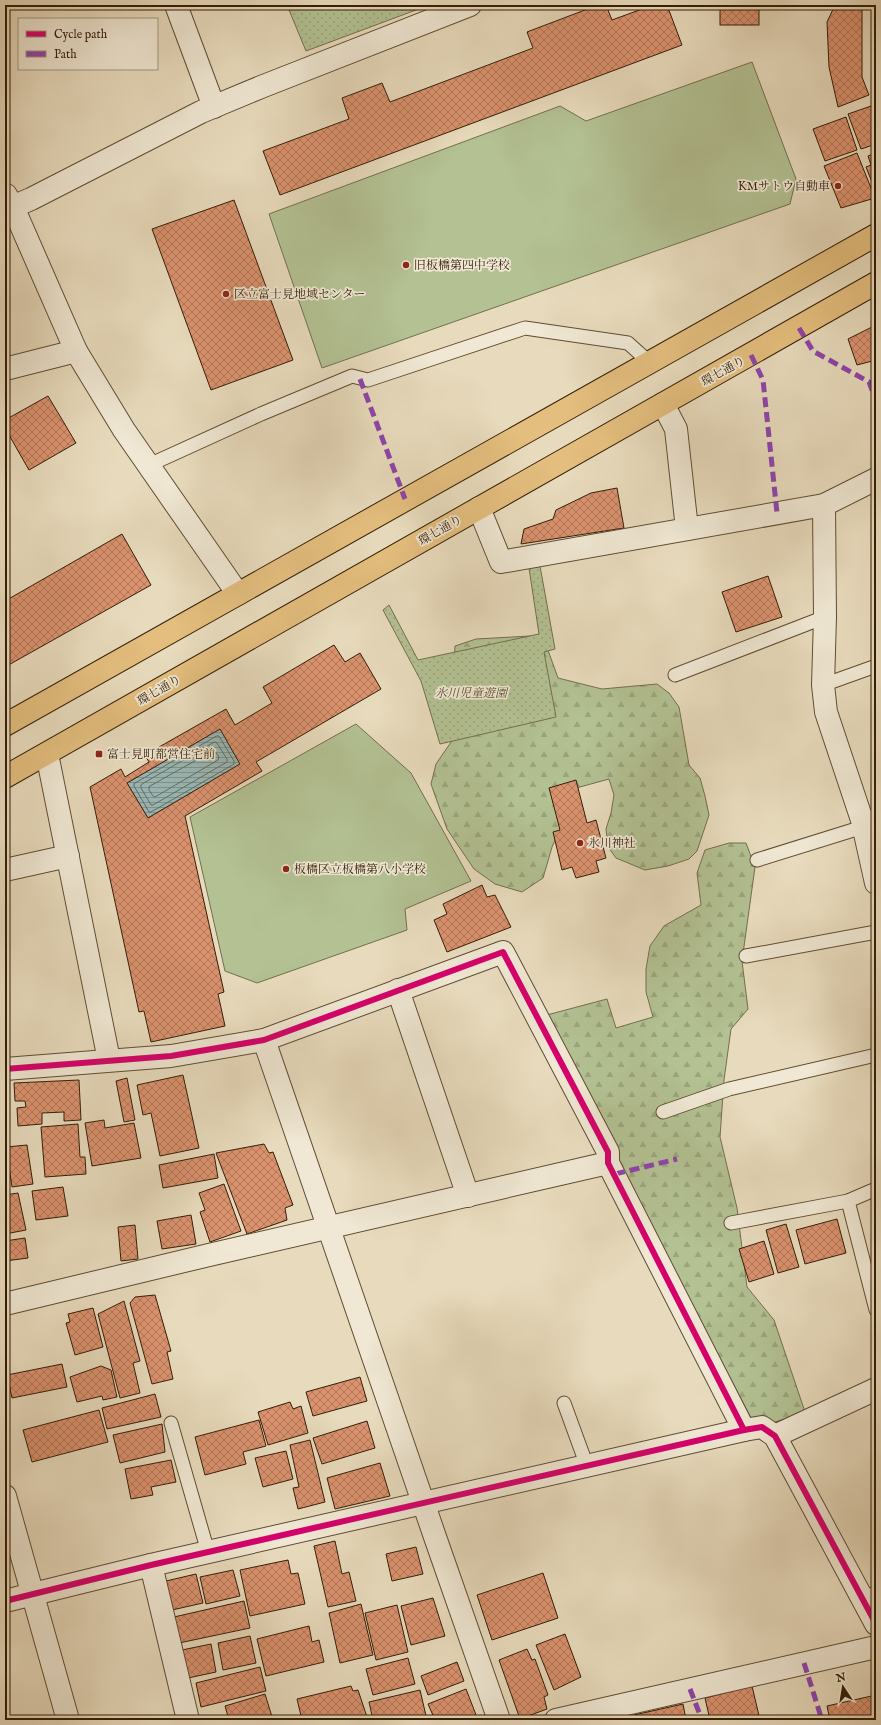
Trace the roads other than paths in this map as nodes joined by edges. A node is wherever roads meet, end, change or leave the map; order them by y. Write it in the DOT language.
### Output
graph roads {
  1 [pos="176,5"];
  2 [pos="470,5"];
  3 [pos="214,107"];
  4 [pos="8,204"];
  5 [pos="876,235"];
  6 [pos="876,283"];
  7 [pos="76,350"];
  8 [pos="649,362"];
  9 [pos="5,369"];
  10 [pos="663,404"];
  11 [pos="149,465"];
  12 [pos="876,479"];
  13 [pos="824,505"];
  14 [pos="479,508"];
  15 [pos="687,529"];
  16 [pos="238,594"];
  17 [pos="825,617"];
  18 [pos="876,666"];
  19 [pos="675,675"];
  20 [pos="823,685"];
  21 [pos="5,725"];
  22 [pos="47,754"];
  23 [pos="5,777"];
  24 [pos="867,821"];
  25 [pos="68,856"];
  26 [pos="757,860"];
  27 [pos="5,870"];
  28 [pos="876,883"];
  29 [pos="876,932"];
  30 [pos="746,956"];
  31 [pos="398,990"];
  32 [pos="264,1040"];
  33 [pos="876,1055"];
  34 [pos="109,1060"];
  35 [pos="5,1069"];
  36 [pos="663,1112"];
  37 [pos="608,1164"];
  38 [pos="876,1189"];
  39 [pos="468,1196"];
  40 [pos="848,1201"];
  41 [pos="731,1223"];
  42 [pos="329,1228"];
  43 [pos="5,1304"];
  44 [pos="876,1310"];
  45 [pos="876,1388"];
  46 [pos="564,1403"];
  47 [pos="171,1423"];
  48 [pos="744,1430"];
  49 [pos="775,1436"];
  50 [pos="587,1466"];
  51 [pos="5,1496"];
  52 [pos="422,1504"];
  53 [pos="208,1552"];
  54 [pos="151,1565"];
  55 [pos="33,1594"];
  56 [pos="870,1596"];
  57 [pos="5,1601"];
  58 [pos="876,1624"];
  59 [pos="876,1647"];
  60 [pos="68,1720"];
  61 [pos="188,1720"];
  62 [pos="499,1720"];
  63 [pos="556,1720"];
  1 -- 3 [label="street"];
  2 -- 3 [label="street"];
  3 -- 4 [label="street"];
  4 -- 7 [label="street"];
  5 -- 8 [label="main road"];
  6 -- 10 [label="main road, 環七通り"];
  7 -- 9 [label="street"];
  7 -- 11 [label="street"];
  8 -- 11 [label="lane"];
  8 -- 16 [label="main road"];
  10 -- 14 [label="main road, 環七通り"];
  10 -- 15 [label="street"];
  11 -- 16 [label="street"];
  12 -- 13 [label="street"];
  13 -- 15 [label="street"];
  13 -- 17 [label="street"];
  14 -- 15 [label="street"];
  14 -- 22 [label="main road, 環七通り"];
  16 -- 21 [label="main road"];
  17 -- 19 [label="lane"];
  17 -- 20 [label="street"];
  18 -- 20 [label="lane"];
  20 -- 24 [label="street"];
  22 -- 23 [label="main road, 環七通り"];
  22 -- 25 [label="street"];
  24 -- 26 [label="lane"];
  24 -- 28 [label="street"];
  25 -- 27 [label="street"];
  25 -- 34 [label="street"];
  29 -- 30 [label="lane"];
  31 -- 32 [label="street"];
  31 -- 37 [label="street"];
  31 -- 39 [label="street"];
  32 -- 34 [label="street"];
  32 -- 42 [label="street"];
  33 -- 36 [label="lane"];
  34 -- 35 [label="street"];
  37 -- 39 [label="street"];
  37 -- 48 [label="street"];
  38 -- 40 [label="lane"];
  39 -- 42 [label="street"];
  40 -- 41 [label="lane"];
  40 -- 44 [label="lane"];
  42 -- 43 [label="street"];
  42 -- 52 [label="street"];
  45 -- 49 [label="street"];
  46 -- 50 [label="lane"];
  47 -- 53 [label="lane"];
  48 -- 49 [label="street"];
  48 -- 50 [label="street"];
  49 -- 56 [label="street"];
  50 -- 52 [label="street"];
  51 -- 55 [label="street"];
  52 -- 53 [label="street"];
  52 -- 62 [label="street"];
  53 -- 54 [label="street"];
  54 -- 55 [label="street"];
  54 -- 61 [label="street"];
  55 -- 57 [label="street"];
  55 -- 60 [label="street"];
  56 -- 58 [label="street"];
  59 -- 63 [label="street"];
}
